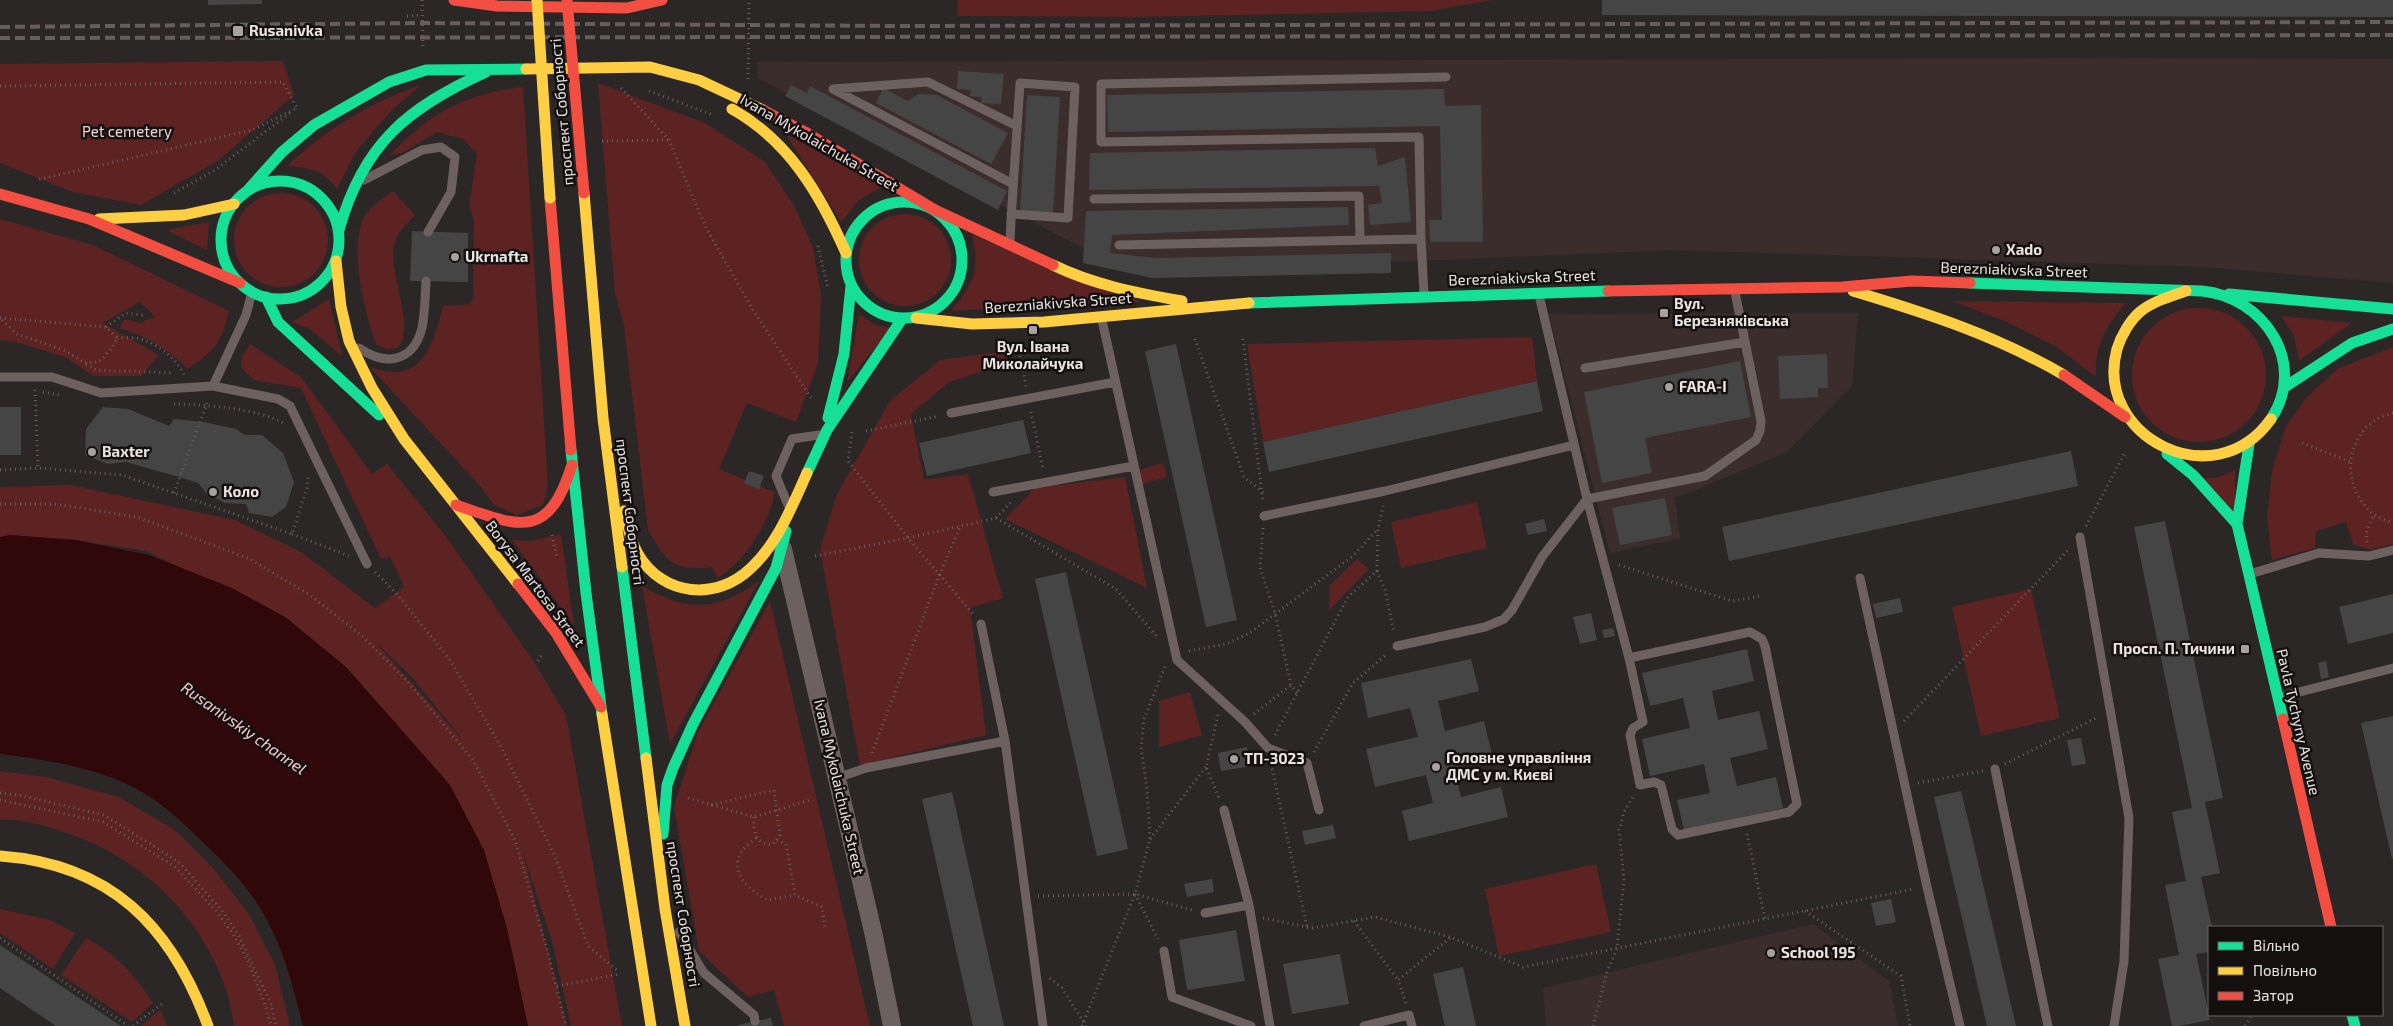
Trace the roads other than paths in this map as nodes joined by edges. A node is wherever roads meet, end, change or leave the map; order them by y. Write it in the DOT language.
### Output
graph roads {
  1 [pos="454,0"];
  2 [pos="537,0"];
  3 [pos="567,0"];
  4 [pos="662,0"];
  5 [pos="495,68"];
  6 [pos="620,68"];
  7 [pos="1446,77"];
  8 [pos="682,88"];
  9 [pos="701,94"];
  10 [pos="1017,126"];
  11 [pos="1013,184"];
  12 [pos="352,186"];
  13 [pos="248,190"];
  14 [pos="0,194"];
  15 [pos="1094,199"];
  16 [pos="234,204"];
  17 [pos="934,210"];
  18 [pos="1012,214"];
  19 [pos="89,219"];
  20 [pos="339,230"];
  21 [pos="428,232"];
  22 [pos="1421,239"];
  23 [pos="1360,240"];
  24 [pos="1010,245"];
  25 [pos="1119,245"];
  26 [pos="846,253"];
  27 [pos="336,260"];
  28 [pos="426,281"];
  29 [pos="240,283"];
  30 [pos="851,286"];
  31 [pos="1842,287"];
  32 [pos="1734,289"];
  33 [pos="2186,291"];
  34 [pos="252,292"];
  35 [pos="1538,292"];
  36 [pos="2217,294"];
  37 [pos="1424,296"];
  38 [pos="266,297"];
  39 [pos="1202,304"];
  40 [pos="2393,309"];
  41 [pos="1101,317"];
  42 [pos="916,318"];
  43 [pos="902,319"];
  44 [pos="2393,329"];
  45 [pos="349,341"];
  46 [pos="1745,342"];
  47 [pos="1585,368"];
  48 [pos="0,377"];
  49 [pos="1115,382"];
  50 [pos="213,386"];
  51 [pos="2285,387"];
  52 [pos="952,413"];
  53 [pos="603,418"];
  54 [pos="2129,420"];
  55 [pos="824,434"];
  56 [pos="404,439"];
  57 [pos="2152,442"];
  58 [pos="1574,444"];
  59 [pos="2249,444"];
  60 [pos="572,463"];
  61 [pos="1134,466"];
  62 [pos="993,492"];
  63 [pos="1587,500"];
  64 [pos="456,505"];
  65 [pos="790,512"];
  66 [pos="1264,516"];
  67 [pos="2237,524"];
  68 [pos="2080,537"];
  69 [pos="783,548"];
  70 [pos="2393,550"];
  71 [pos="367,564"];
  72 [pos="2248,574"];
  73 [pos="1860,578"];
  74 [pos="981,624"];
  75 [pos="1397,646"];
  76 [pos="1629,658"];
  77 [pos="2393,668"];
  78 [pos="2277,697"];
  79 [pos="602,709"];
  80 [pos="1004,741"];
  81 [pos="1995,769"];
  82 [pos="837,778"];
  83 [pos="1224,810"];
  84 [pos="1319,810"];
  85 [pos="0,856"];
  86 [pos="660,871"];
  87 [pos="1249,905"];
  88 [pos="665,909"];
  89 [pos="1205,913"];
  90 [pos="2331,926"];
  91 [pos="1164,951"];
  92 [pos="755,1021"];
  93 [pos="208,1026"];
  94 [pos="651,1026"];
  95 [pos="685,1026"];
  96 [pos="892,1026"];
  97 [pos="1042,1026"];
  98 [pos="1251,1026"];
  99 [pos="1270,1026"];
  100 [pos="1364,1026"];
  101 [pos="1412,1026"];
  102 [pos="1960,1026"];
  103 [pos="2048,1026"];
  104 [pos="2114,1026"];
  1 -- 4 [label="main road"];
  2 -- 60 [label="main road, проспект Соборності, bridge"];
  3 -- 53 [label="main road, проспект Соборності, bridge"];
  5 -- 6 [label="main road, Ivana Mykolaichuka Street"];
  5 -- 12 [label="main road"];
  5 -- 13 [label="main road"];
  6 -- 8 [label="main road"];
  6 -- 17 [label="main road, Ivana Mykolaichuka Street"];
  7 -- 22 [label="lane"];
  9 -- 26 [label="main road, Ivana Mykolaichuka Street"];
  10 -- 11 [label="lane"];
  10 -- 11 [label="lane"];
  10 -- 18 [label="lane"];
  11 -- 18 [label="lane"];
  12 -- 20 [label="main road"];
  12 -- 21 [label="lane"];
  13 -- 16 [label="main road"];
  13 -- 20 [label="main road"];
  14 -- 19 [label="main road"];
  15 -- 23 [label="lane"];
  16 -- 19 [label="main road"];
  16 -- 29 [label="main road"];
  17 -- 24 [label="main road, Berezniakivska Street"];
  17 -- 26 [label="main road"];
  17 -- 42 [label="main road"];
  18 -- 24 [label="lane"];
  19 -- 29 [label="main road"];
  20 -- 27 [label="main road"];
  22 -- 23 [label="lane"];
  22 -- 37 [label="lane"];
  23 -- 25 [label="lane"];
  24 -- 39 [label="main road, Berezniakivska Street"];
  26 -- 30 [label="main road"];
  27 -- 38 [label="main road"];
  27 -- 45 [label="main road, Borysa Martosa Street"];
  28 -- 45 [label="lane"];
  29 -- 34 [label="main road"];
  30 -- 43 [label="main road"];
  30 -- 55 [label="main road, Ivana Mykolaichuka Street"];
  31 -- 32 [label="main road, Berezniakivska Street"];
  31 -- 33 [label="main road, Berezniakivska Street"];
  31 -- 54 [label="main road, Berezniakivska Street"];
  32 -- 35 [label="main road, Berezniakivska Street"];
  32 -- 46 [label="lane"];
  33 -- 36 [label="main road"];
  33 -- 54 [label="main road"];
  34 -- 38 [label="main road"];
  34 -- 50 [label="lane"];
  35 -- 37 [label="main road, Berezniakivska Street"];
  35 -- 58 [label="lane"];
  36 -- 40 [label="main road"];
  36 -- 51 [label="main road"];
  37 -- 39 [label="main road, Berezniakivska Street"];
  38 -- 56 [label="main road, Borysa Martosa Street"];
  39 -- 41 [label="main road, Berezniakivska Street"];
  41 -- 42 [label="main road, Berezniakivska Street"];
  41 -- 49 [label="lane"];
  42 -- 43 [label="main road"];
  43 -- 55 [label="main road, Ivana Mykolaichuka Street"];
  44 -- 51 [label="main road"];
  45 -- 56 [label="main road, Borysa Martosa Street"];
  46 -- 47 [label="lane"];
  46 -- 63 [label="lane"];
  48 -- 50 [label="lane"];
  49 -- 52 [label="lane"];
  49 -- 61 [label="lane"];
  50 -- 71 [label="lane"];
  51 -- 59 [label="main road"];
  53 -- 65 [label="main road, Ivana Mykolaichuka Street"];
  53 -- 86 [label="main road, проспект Соборності"];
  54 -- 57 [label="main road"];
  55 -- 65 [label="main road, Ivana Mykolaichuka Street"];
  55 -- 65 [label="lane"];
  56 -- 64 [label="main road, Borysa Martosa Street"];
  57 -- 59 [label="main road"];
  57 -- 67 [label="main road, Pavla Tychyny Avenue"];
  58 -- 63 [label="lane"];
  58 -- 66 [label="lane"];
  59 -- 67 [label="main road, Pavla Tychyny Avenue"];
  60 -- 64 [label="main road, Borysa Martosa Street"];
  60 -- 79 [label="main road, проспект Соборності"];
  61 -- 62 [label="lane"];
  61 -- 84 [label="lane"];
  63 -- 75 [label="lane"];
  63 -- 76 [label="lane"];
  64 -- 79 [label="main road, Borysa Martosa Street"];
  65 -- 69 [label="main road, Ivana Mykolaichuka Street"];
  67 -- 72 [label="main road, Pavla Tychyny Avenue"];
  68 -- 104 [label="lane"];
  69 -- 82 [label="street, Ivana Mykolaichuka Street"];
  69 -- 86 [label="main road, Ivana Mykolaichuka Street"];
  70 -- 72 [label="lane"];
  72 -- 78 [label="main road, Pavla Tychyny Avenue"];
  73 -- 102 [label="lane"];
  74 -- 80 [label="lane"];
  76 -- 76 [label="lane"];
  77 -- 78 [label="lane"];
  78 -- 90 [label="main road, Pavla Tychyny Avenue"];
  79 -- 94 [label="main road, проспект Соборності"];
  80 -- 82 [label="lane"];
  80 -- 97 [label="lane"];
  81 -- 103 [label="lane"];
  82 -- 96 [label="street, Ivana Mykolaichuka Street"];
  83 -- 87 [label="lane"];
  85 -- 93 [label="main road"];
  86 -- 88 [label="main road, проспект Соборності"];
  87 -- 89 [label="lane"];
  87 -- 99 [label="lane"];
  88 -- 92 [label="lane"];
  88 -- 95 [label="main road, проспект Соборності"];
  91 -- 98 [label="lane"];
  100 -- 101 [label="lane"];
}
